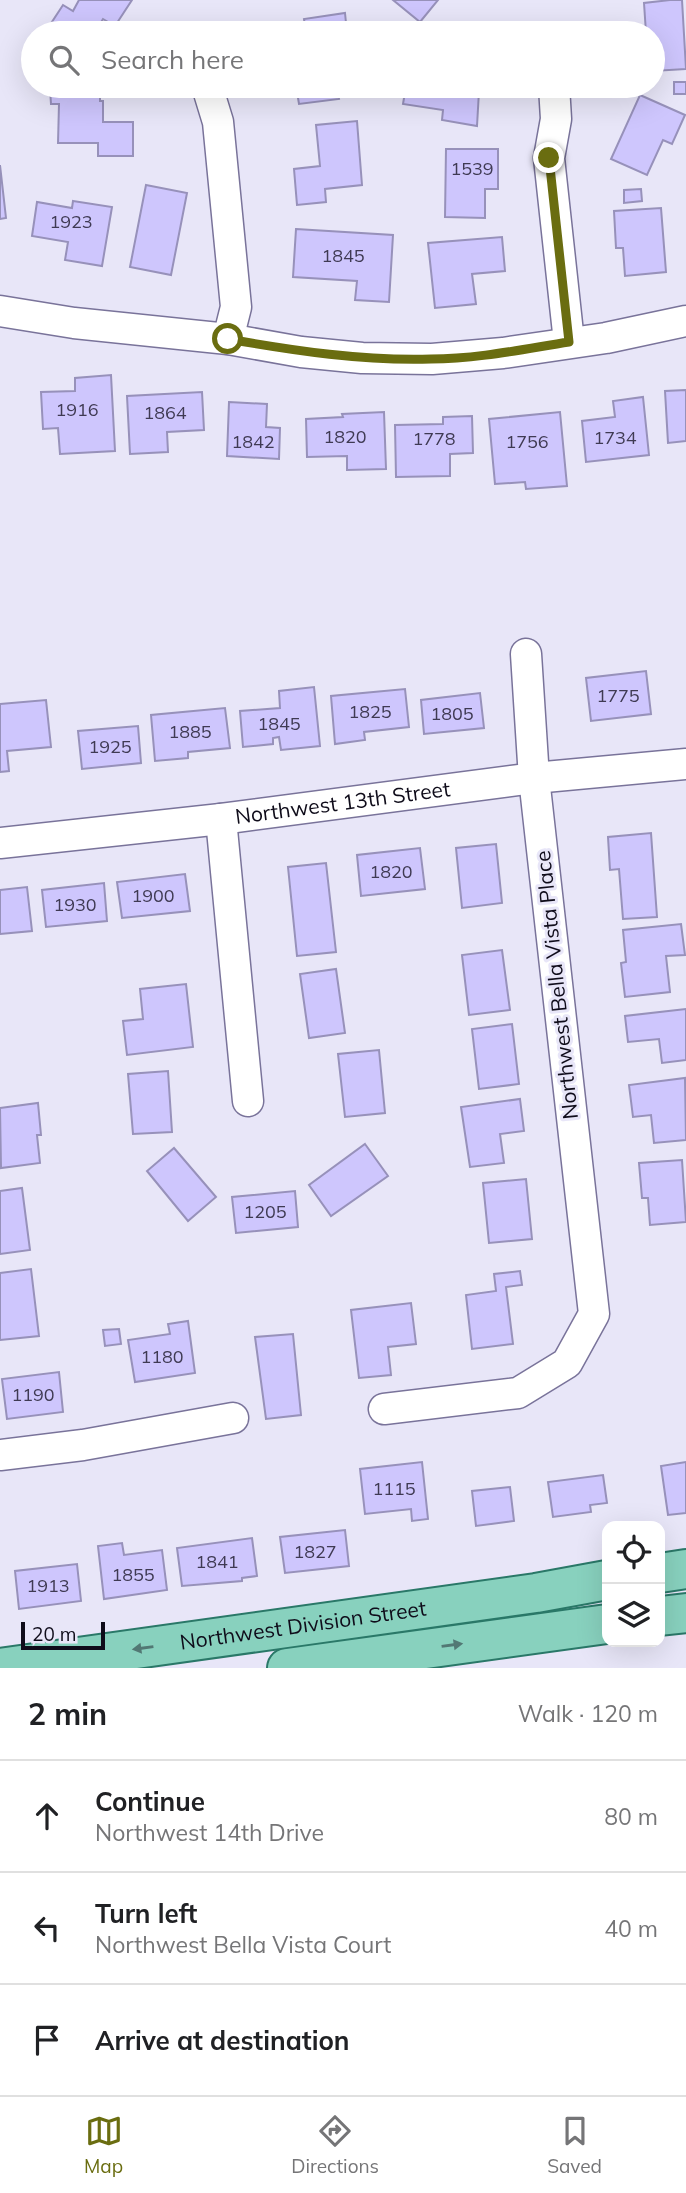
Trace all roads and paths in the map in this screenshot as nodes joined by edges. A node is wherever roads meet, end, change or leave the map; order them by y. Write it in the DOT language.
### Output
graph roads {
  1 [pos="211,98"];
  2 [pos="555,98"];
  3 [pos="0,311"];
  4 [pos="686,321"];
  5 [pos="228,339"];
  6 [pos="569,342"];
  7 [pos="526,654"];
  8 [pos="686,764"];
  9 [pos="534,778"];
  10 [pos="221,819"];
  11 [pos="0,843"];
  12 [pos="248,1101"];
  13 [pos="384,1409"];
  14 [pos="233,1418"];
  15 [pos="0,1455"];
  16 [pos="686,1569"];
  17 [pos="665,1572"];
  18 [pos="602,1581"];
  19 [pos="400,1611"];
  20 [pos="686,1613"];
  21 [pos="665,1615"];
  22 [pos="602,1625"];
  23 [pos="405,1660"];
  24 [pos="0,1668"];
  25 [pos="287,1668"];
  1 -- 5 [label="street"];
  2 -- 6 [label="street"];
  3 -- 5 [label="street"];
  4 -- 6 [label="street"];
  5 -- 6 [label="street"];
  7 -- 9 [label="street, Northwest Bella Vista Place"];
  8 -- 9 [label="street, Northwest 13th Street"];
  9 -- 10 [label="street, Northwest 13th Street"];
  9 -- 13 [label="street, Northwest Bella Vista Place"];
  10 -- 11 [label="street, Northwest 13th Street"];
  10 -- 12 [label="street"];
  14 -- 15 [label="street"];
  16 -- 17 [label="main road"];
  18 -- 19 [label="main road, Northwest Division Street"];
  19 -- 23 [label="street"];
  19 -- 24 [label="main road, Northwest Division Street, one-way"];
  20 -- 21 [label="main road"];
  23 -- 22 [label="main road, Northwest Division Street, one-way"];
  23 -- 25 [label="main road, Northwest Division Street"];
}
